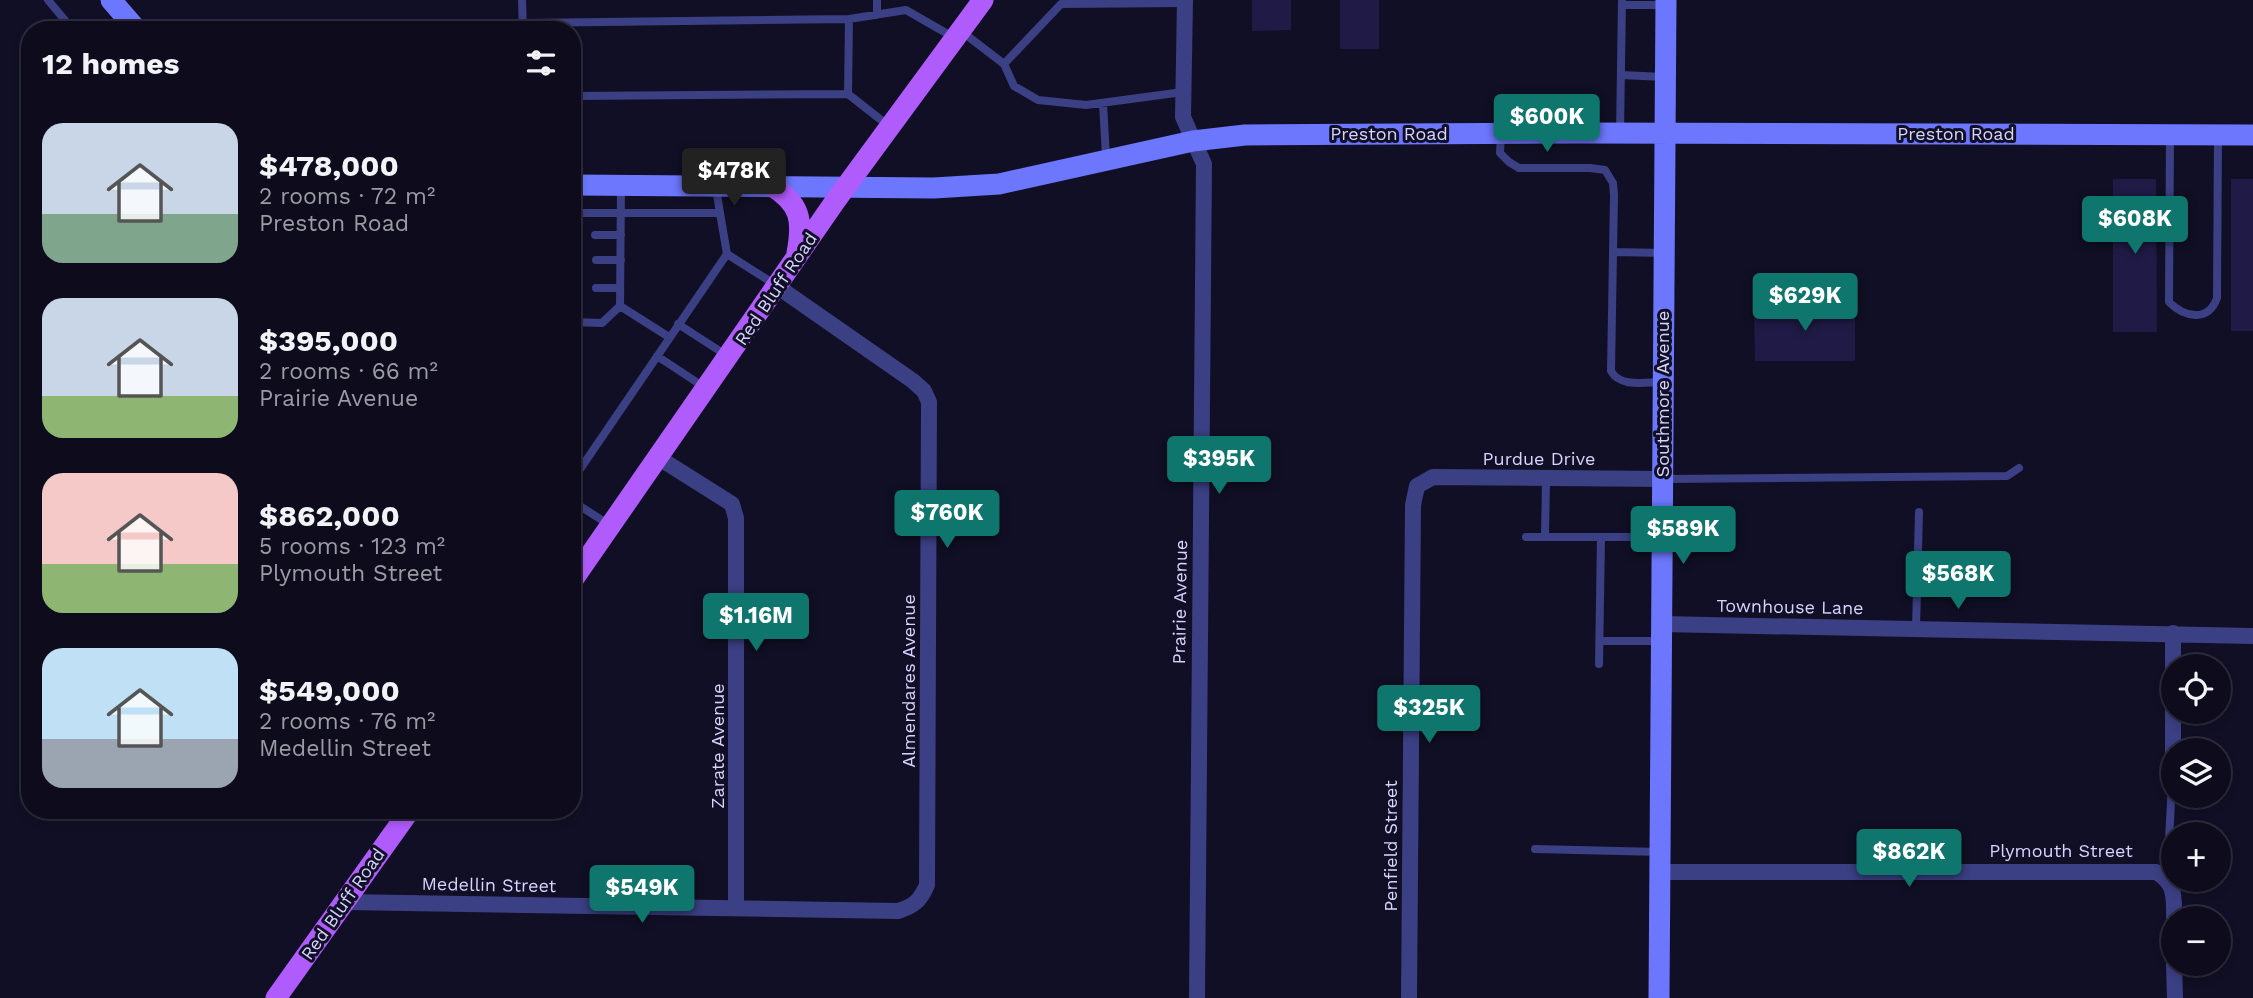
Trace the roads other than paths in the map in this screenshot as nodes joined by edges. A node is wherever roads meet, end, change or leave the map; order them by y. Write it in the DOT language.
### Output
graph roads {
  1 [pos="48,0"];
  2 [pos="111,0"];
  3 [pos="522,0"];
  4 [pos="877,0"];
  5 [pos="983,0"];
  6 [pos="1185,2"];
  7 [pos="1622,3"];
  8 [pos="1666,3"];
  9 [pos="877,15"];
  10 [pos="849,19"];
  11 [pos="66,21"];
  12 [pos="129,21"];
  13 [pos="523,21"];
  14 [pos="581,25"];
  15 [pos="958,34"];
  16 [pos="1004,64"];
  17 [pos="1621,75"];
  18 [pos="1665,77"];
  19 [pos="1184,92"];
  20 [pos="848,94"];
  21 [pos="581,96"];
  22 [pos="1103,103"];
  23 [pos="890,127"];
  24 [pos="1501,133"];
  25 [pos="1620,133"];
  26 [pos="1665,134"];
  27 [pos="2170,135"];
  28 [pos="2218,135"];
  29 [pos="2253,135"];
  30 [pos="1193,141"];
  31 [pos="1106,160"];
  32 [pos="581,185"];
  33 [pos="621,186"];
  34 [pos="772,186"];
  35 [pos="847,186"];
  36 [pos="716,187"];
  37 [pos="581,213"];
  38 [pos="621,213"];
  39 [pos="720,213"];
  40 [pos="595,235"];
  41 [pos="621,235"];
  42 [pos="1613,252"];
  43 [pos="1664,253"];
  44 [pos="727,254"];
  45 [pos="596,260"];
  46 [pos="621,260"];
  47 [pos="795,261"];
  48 [pos="778,286"];
  49 [pos="596,288"];
  50 [pos="620,288"];
  51 [pos="620,306"];
  52 [pos="581,322"];
  53 [pos="678,324"];
  54 [pos="669,337"];
  55 [pos="657,356"];
  56 [pos="729,357"];
  57 [pos="1663,382"];
  58 [pos="707,390"];
  59 [pos="659,458"];
  60 [pos="581,468"];
  61 [pos="2019,468"];
  62 [pos="1546,478"];
  63 [pos="1663,479"];
  64 [pos="1417,486"];
  65 [pos="581,507"];
  66 [pos="1919,512"];
  67 [pos="611,526"];
  68 [pos="1526,537"];
  69 [pos="1545,537"];
  70 [pos="1601,537"];
  71 [pos="1662,537"];
  72 [pos="581,568"];
  73 [pos="1916,629"];
  74 [pos="1661,633"];
  75 [pos="2173,633"];
  76 [pos="2253,636"];
  77 [pos="1600,641"];
  78 [pos="1600,663"];
  79 [pos="2173,738"];
  80 [pos="404,819"];
  81 [pos="1535,849"];
  82 [pos="1660,862"];
  83 [pos="2161,875"];
  84 [pos="921,898"];
  85 [pos="345,902"];
  86 [pos="736,908"];
  87 [pos="2174,976"];
  88 [pos="276,998"];
  89 [pos="1197,998"];
  90 [pos="1409,998"];
  91 [pos="1659,998"];
  92 [pos="2175,998"];
  1 -- 11 [label="lane"];
  2 -- 12 [label="main road"];
  3 -- 13 [label="lane"];
  4 -- 9 [label="lane"];
  5 -- 15 [label="main road, Red Bluff Road"];
  6 -- 16 [label="lane"];
  6 -- 19 [label="street, Prairie Avenue"];
  7 -- 8 [label="lane"];
  7 -- 17 [label="lane"];
  8 -- 18 [label="main road, Southmore Avenue"];
  9 -- 10 [label="lane"];
  9 -- 15 [label="lane"];
  10 -- 14 [label="lane"];
  10 -- 20 [label="lane"];
  15 -- 16 [label="lane"];
  15 -- 23 [label="main road, Red Bluff Road"];
  16 -- 22 [label="lane"];
  17 -- 18 [label="lane"];
  17 -- 25 [label="lane"];
  18 -- 26 [label="main road, Southmore Avenue"];
  19 -- 22 [label="lane"];
  19 -- 30 [label="street, Prairie Avenue"];
  20 -- 21 [label="lane"];
  20 -- 23 [label="lane"];
  22 -- 31 [label="lane"];
  23 -- 35 [label="main road, Red Bluff Road"];
  24 -- 25 [label="main road, Preston Road"];
  24 -- 30 [label="main road, Preston Road"];
  24 -- 42 [label="lane"];
  25 -- 26 [label="main road, Preston Road"];
  26 -- 27 [label="main road, Preston Road"];
  26 -- 43 [label="main road, Southmore Avenue"];
  27 -- 28 [label="main road, Preston Road"];
  27 -- 28 [label="lane"];
  28 -- 29 [label="main road, Preston Road"];
  30 -- 31 [label="main road, Preston Road"];
  30 -- 89 [label="street, Prairie Avenue"];
  31 -- 35 [label="main road, Preston Road"];
  32 -- 33 [label="main road, Preston Road"];
  33 -- 36 [label="main road, Preston Road"];
  33 -- 38 [label="lane"];
  34 -- 35 [label="main road, Preston Road"];
  34 -- 36 [label="main road, Preston Road"];
  34 -- 47 [label="main road"];
  35 -- 47 [label="main road, Red Bluff Road"];
  36 -- 39 [label="lane"];
  37 -- 38 [label="lane"];
  38 -- 39 [label="lane"];
  38 -- 41 [label="lane"];
  39 -- 44 [label="lane"];
  40 -- 41 [label="lane"];
  41 -- 46 [label="lane"];
  42 -- 43 [label="lane"];
  42 -- 57 [label="lane"];
  43 -- 57 [label="main road, Southmore Avenue"];
  44 -- 48 [label="lane"];
  44 -- 53 [label="lane"];
  45 -- 46 [label="lane"];
  46 -- 50 [label="lane"];
  47 -- 48 [label="main road, Red Bluff Road"];
  48 -- 56 [label="main road, Red Bluff Road"];
  48 -- 84 [label="street, Almendares Avenue"];
  49 -- 50 [label="lane"];
  50 -- 51 [label="lane"];
  51 -- 52 [label="lane"];
  51 -- 54 [label="lane"];
  53 -- 54 [label="lane"];
  53 -- 56 [label="lane"];
  54 -- 55 [label="lane"];
  55 -- 58 [label="lane"];
  55 -- 60 [label="lane"];
  56 -- 58 [label="main road, Red Bluff Road"];
  57 -- 63 [label="main road, Southmore Avenue"];
  58 -- 59 [label="main road, Red Bluff Road"];
  59 -- 67 [label="main road, Red Bluff Road"];
  59 -- 86 [label="street, Zarate Avenue"];
  61 -- 63 [label="lane"];
  62 -- 63 [label="street, Purdue Drive"];
  62 -- 64 [label="street, Purdue Drive"];
  62 -- 69 [label="lane"];
  63 -- 71 [label="main road, Southmore Avenue"];
  64 -- 90 [label="street, Penfield Street"];
  65 -- 67 [label="lane"];
  66 -- 73 [label="lane"];
  67 -- 72 [label="main road, Red Bluff Road"];
  68 -- 69 [label="lane"];
  69 -- 70 [label="lane"];
  70 -- 71 [label="lane"];
  70 -- 77 [label="lane"];
  71 -- 74 [label="main road, Southmore Avenue"];
  73 -- 74 [label="street, Townhouse Lane"];
  73 -- 75 [label="street, Townhouse Lane"];
  74 -- 77 [label="lane"];
  74 -- 82 [label="main road, Southmore Avenue"];
  75 -- 76 [label="street, Townhouse Lane"];
  75 -- 79 [label="street"];
  77 -- 78 [label="lane"];
  80 -- 85 [label="main road, Red Bluff Road"];
  81 -- 82 [label="lane"];
  82 -- 83 [label="street, Plymouth Street"];
  82 -- 91 [label="main road, Southmore Avenue"];
  84 -- 86 [label="street, Medellin Street"];
  85 -- 86 [label="street, Medellin Street"];
  85 -- 88 [label="main road, Red Bluff Road"];
  87 -- 92 [label="street"];
}
